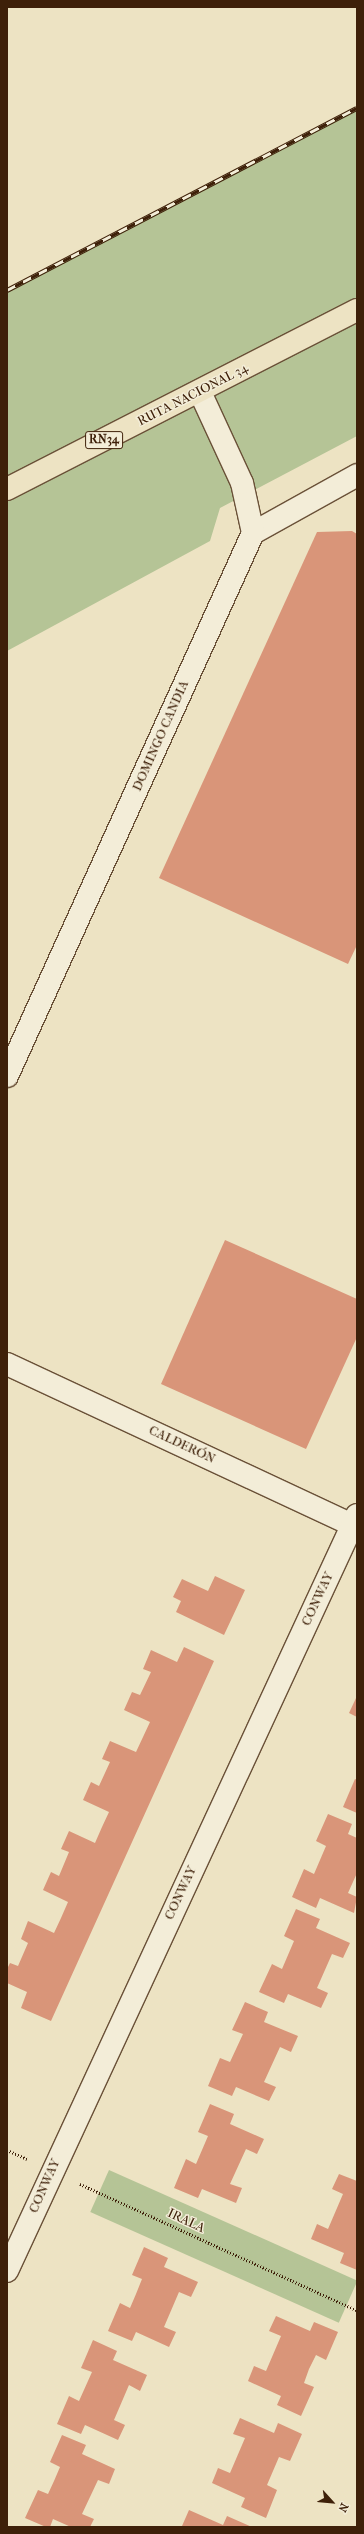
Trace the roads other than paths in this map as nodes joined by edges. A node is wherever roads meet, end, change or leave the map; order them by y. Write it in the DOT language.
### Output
graph roads {
  1 [pos="357,310"];
  2 [pos="200,392"];
  3 [pos="357,475"];
  4 [pos="7,488"];
  5 [pos="253,532"];
  6 [pos="7,1076"];
  7 [pos="7,1364"];
  8 [pos="356,1522"];
  9 [pos="7,2271"];
  1 -- 2 [label="highway, RUTA NACIONAL 34 / RN34"];
  2 -- 4 [label="highway, RUTA NACIONAL 34 / RN34"];
  2 -- 5 [label="street"];
  3 -- 5 [label="street"];
  5 -- 6 [label="street, DOMINGO CANDIA"];
  7 -- 8 [label="street, CALDERÓN"];
  8 -- 9 [label="street, CONWAY"];
}
